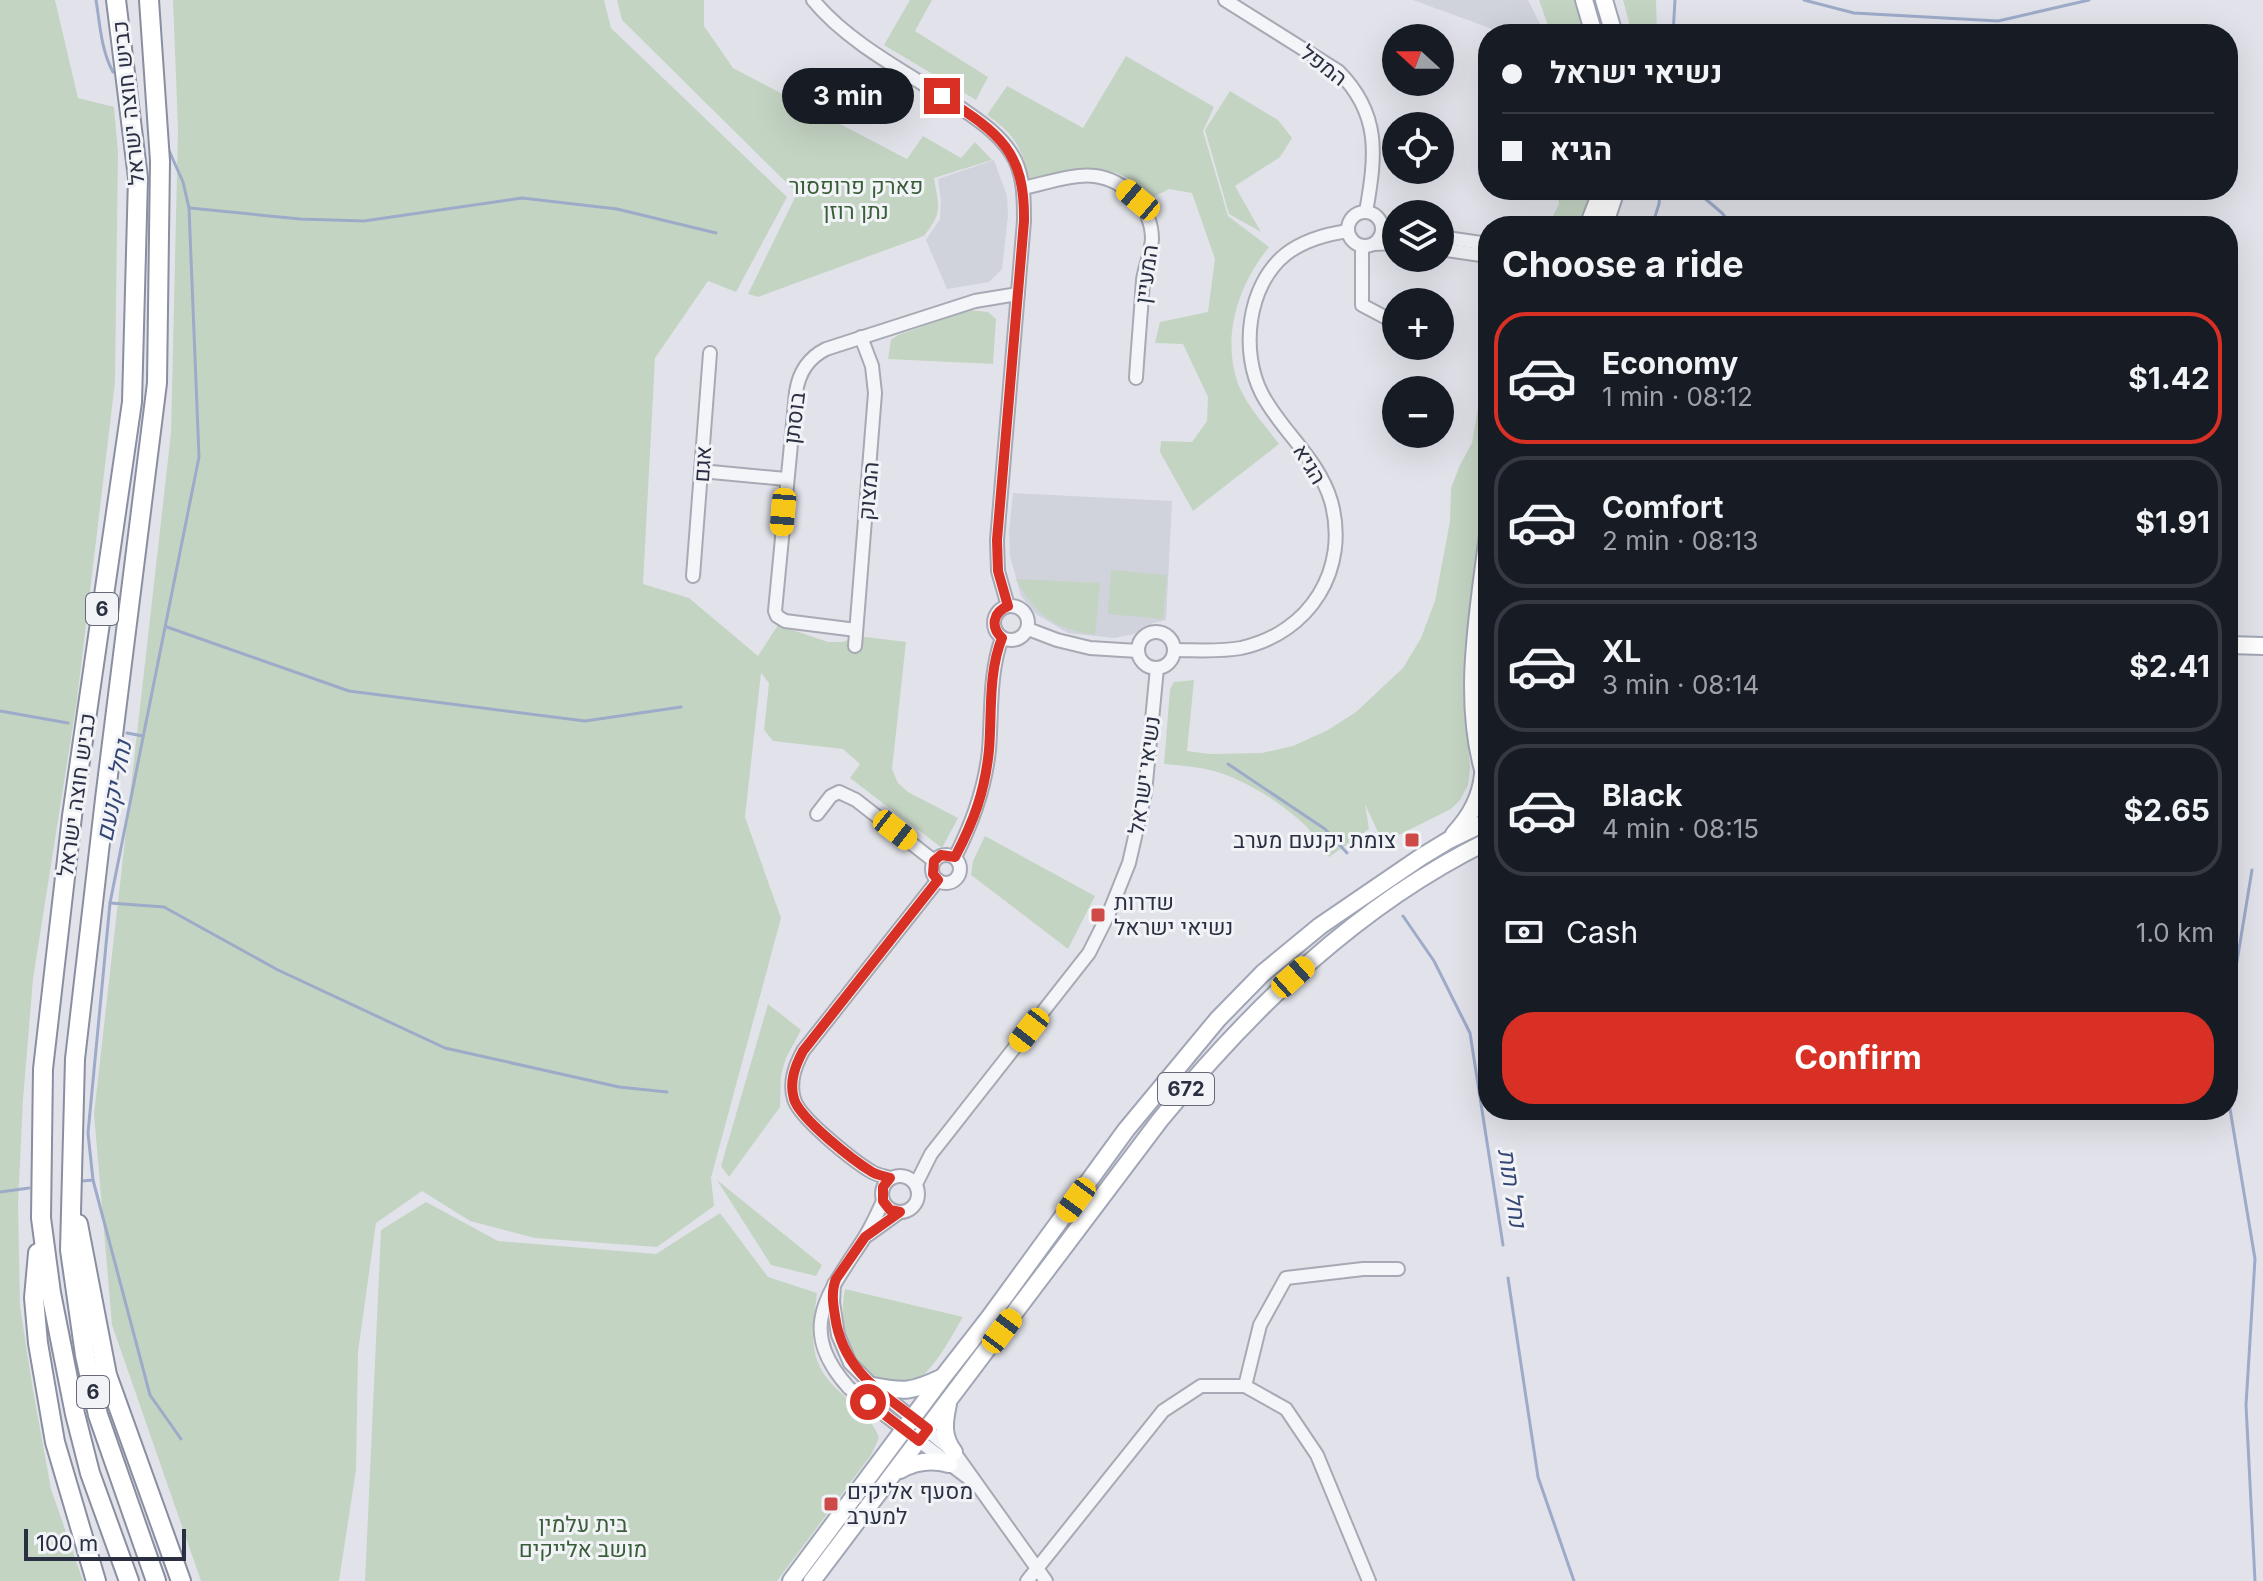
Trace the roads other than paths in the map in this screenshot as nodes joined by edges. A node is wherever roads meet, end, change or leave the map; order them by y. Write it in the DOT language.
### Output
graph roads {
  1 [pos="116,0"];
  2 [pos="149,0"];
  3 [pos="813,0"];
  4 [pos="1225,0"];
  5 [pos="1584,0"];
  6 [pos="1604,0"];
  7 [pos="1591,24"];
  8 [pos="1611,24"];
  9 [pos="1023,188"];
  10 [pos="1366,212"];
  11 [pos="1379,220"];
  12 [pos="1382,222"];
  13 [pos="1348,231"];
  14 [pos="1454,239"];
  15 [pos="1478,243"];
  16 [pos="1382,244"];
  17 [pos="1368,245"];
  18 [pos="1454,251"];
  19 [pos="1478,255"];
  20 [pos="1018,294"];
  21 [pos="1382,316"];
  22 [pos="861,337"];
  23 [pos="710,353"];
  24 [pos="1136,378"];
  25 [pos="701,471"];
  26 [pos="786,479"];
  27 [pos="693,576"];
  28 [pos="1008,606"];
  29 [pos="1028,629"];
  30 [pos="1478,629"];
  31 [pos="856,630"];
  32 [pos="1002,638"];
  33 [pos="2238,645"];
  34 [pos="855,646"];
  35 [pos="2263,646"];
  36 [pos="1174,650"];
  37 [pos="1138,651"];
  38 [pos="1157,668"];
  39 [pos="1478,742"];
  40 [pos="1478,796"];
  41 [pos="817,814"];
  42 [pos="1478,826"];
  43 [pos="1449,840"];
  44 [pos="1478,846"];
  45 [pos="955,857"];
  46 [pos="934,861"];
  47 [pos="938,880"];
  48 [pos="931,1154"];
  49 [pos="872,1172"];
  50 [pos="895,1177"];
  51 [pos="916,1184"];
  52 [pos="73,1194"];
  53 [pos="882,1196"];
  54 [pos="900,1212"];
  55 [pos="41,1218"];
  56 [pos="865,1237"];
  57 [pos="1398,1269"];
  58 [pos="834,1284"];
  59 [pos="943,1377"];
  60 [pos="873,1386"];
  61 [pos="1245,1386"];
  62 [pos="949,1402"];
  63 [pos="909,1424"];
  64 [pos="923,1435"];
  65 [pos="952,1458"];
  66 [pos="895,1473"];
  67 [pos="1036,1567"];
  68 [pos="96,1581"];
  69 [pos="129,1581"];
  70 [pos="156,1581"];
  71 [pos="181,1581"];
  72 [pos="791,1581"];
  73 [pos="812,1581"];
  74 [pos="1027,1581"];
  75 [pos="1046,1581"];
  76 [pos="1369,1581"];
  1 -- 55 [label="highway, כביש חוצה ישראל / 6"];
  2 -- 52 [label="highway, כביש חוצה ישראל / 6"];
  3 -- 9 [label="street"];
  4 -- 10 [label="street, המפל"];
  5 -- 7 [label="main road"];
  6 -- 8 [label="main road"];
  9 -- 20 [label="street"];
  9 -- 24 [label="street, המעיין"];
  10 -- 11 [label="street"];
  10 -- 13 [label="street"];
  11 -- 12 [label="street"];
  11 -- 17 [label="street"];
  13 -- 17 [label="street"];
  13 -- 36 [label="street, הגיא"];
  14 -- 15 [label="street"];
  16 -- 17 [label="street"];
  17 -- 21 [label="street"];
  18 -- 19 [label="street"];
  20 -- 22 [label="street, בוסתן"];
  20 -- 28 [label="street"];
  22 -- 26 [label="street, בוסתן"];
  22 -- 31 [label="street, המצוק"];
  23 -- 25 [label="street, אגם"];
  25 -- 26 [label="street"];
  25 -- 27 [label="street, אגם"];
  26 -- 31 [label="street, בוסתן"];
  28 -- 29 [label="street"];
  28 -- 32 [label="street"];
  29 -- 32 [label="street"];
  29 -- 37 [label="street"];
  30 -- 39 [label="main road"];
  31 -- 34 [label="street, המצוק"];
  32 -- 45 [label="street"];
  33 -- 35 [label="main road"];
  36 -- 37 [label="street"];
  36 -- 38 [label="street"];
  37 -- 38 [label="street"];
  38 -- 48 [label="street, נשיאי ישראל"];
  40 -- 43 [label="main road"];
  41 -- 46 [label="street"];
  42 -- 43 [label="main road, 672"];
  43 -- 59 [label="main road, 672"];
  44 -- 62 [label="main road, 672"];
  45 -- 46 [label="street"];
  45 -- 47 [label="street"];
  46 -- 47 [label="street"];
  47 -- 49 [label="street"];
  48 -- 50 [label="street, נשיאי ישראל"];
  48 -- 51 [label="street, נשיאי ישראל"];
  49 -- 50 [label="street"];
  49 -- 53 [label="street"];
  50 -- 51 [label="street"];
  50 -- 53 [label="street, נשיאי ישראל"];
  51 -- 54 [label="street, נשיאי ישראל"];
  52 -- 70 [label="highway, כביש חוצה ישראל / 6"];
  52 -- 71 [label="highway"];
  53 -- 54 [label="street"];
  53 -- 56 [label="street, נשיאי ישראל"];
  54 -- 56 [label="street, נשיאי ישראל"];
  55 -- 68 [label="highway"];
  55 -- 69 [label="highway, כביש חוצה ישראל / 6"];
  56 -- 58 [label="street, נשיאי ישראל"];
  57 -- 61 [label="street"];
  58 -- 60 [label="street"];
  58 -- 63 [label="street, נשיאי ישראל"];
  59 -- 60 [label="main road"];
  59 -- 63 [label="main road, 672"];
  60 -- 63 [label="street"];
  61 -- 67 [label="street"];
  61 -- 76 [label="street"];
  62 -- 64 [label="main road, 672"];
  62 -- 65 [label="main road"];
  63 -- 64 [label="street"];
  63 -- 72 [label="main road, 672"];
  64 -- 65 [label="street"];
  64 -- 66 [label="main road, 672"];
  65 -- 66 [label="main road"];
  65 -- 67 [label="street"];
  66 -- 73 [label="main road, 672"];
  67 -- 74 [label="street"];
  67 -- 75 [label="street"];
}
